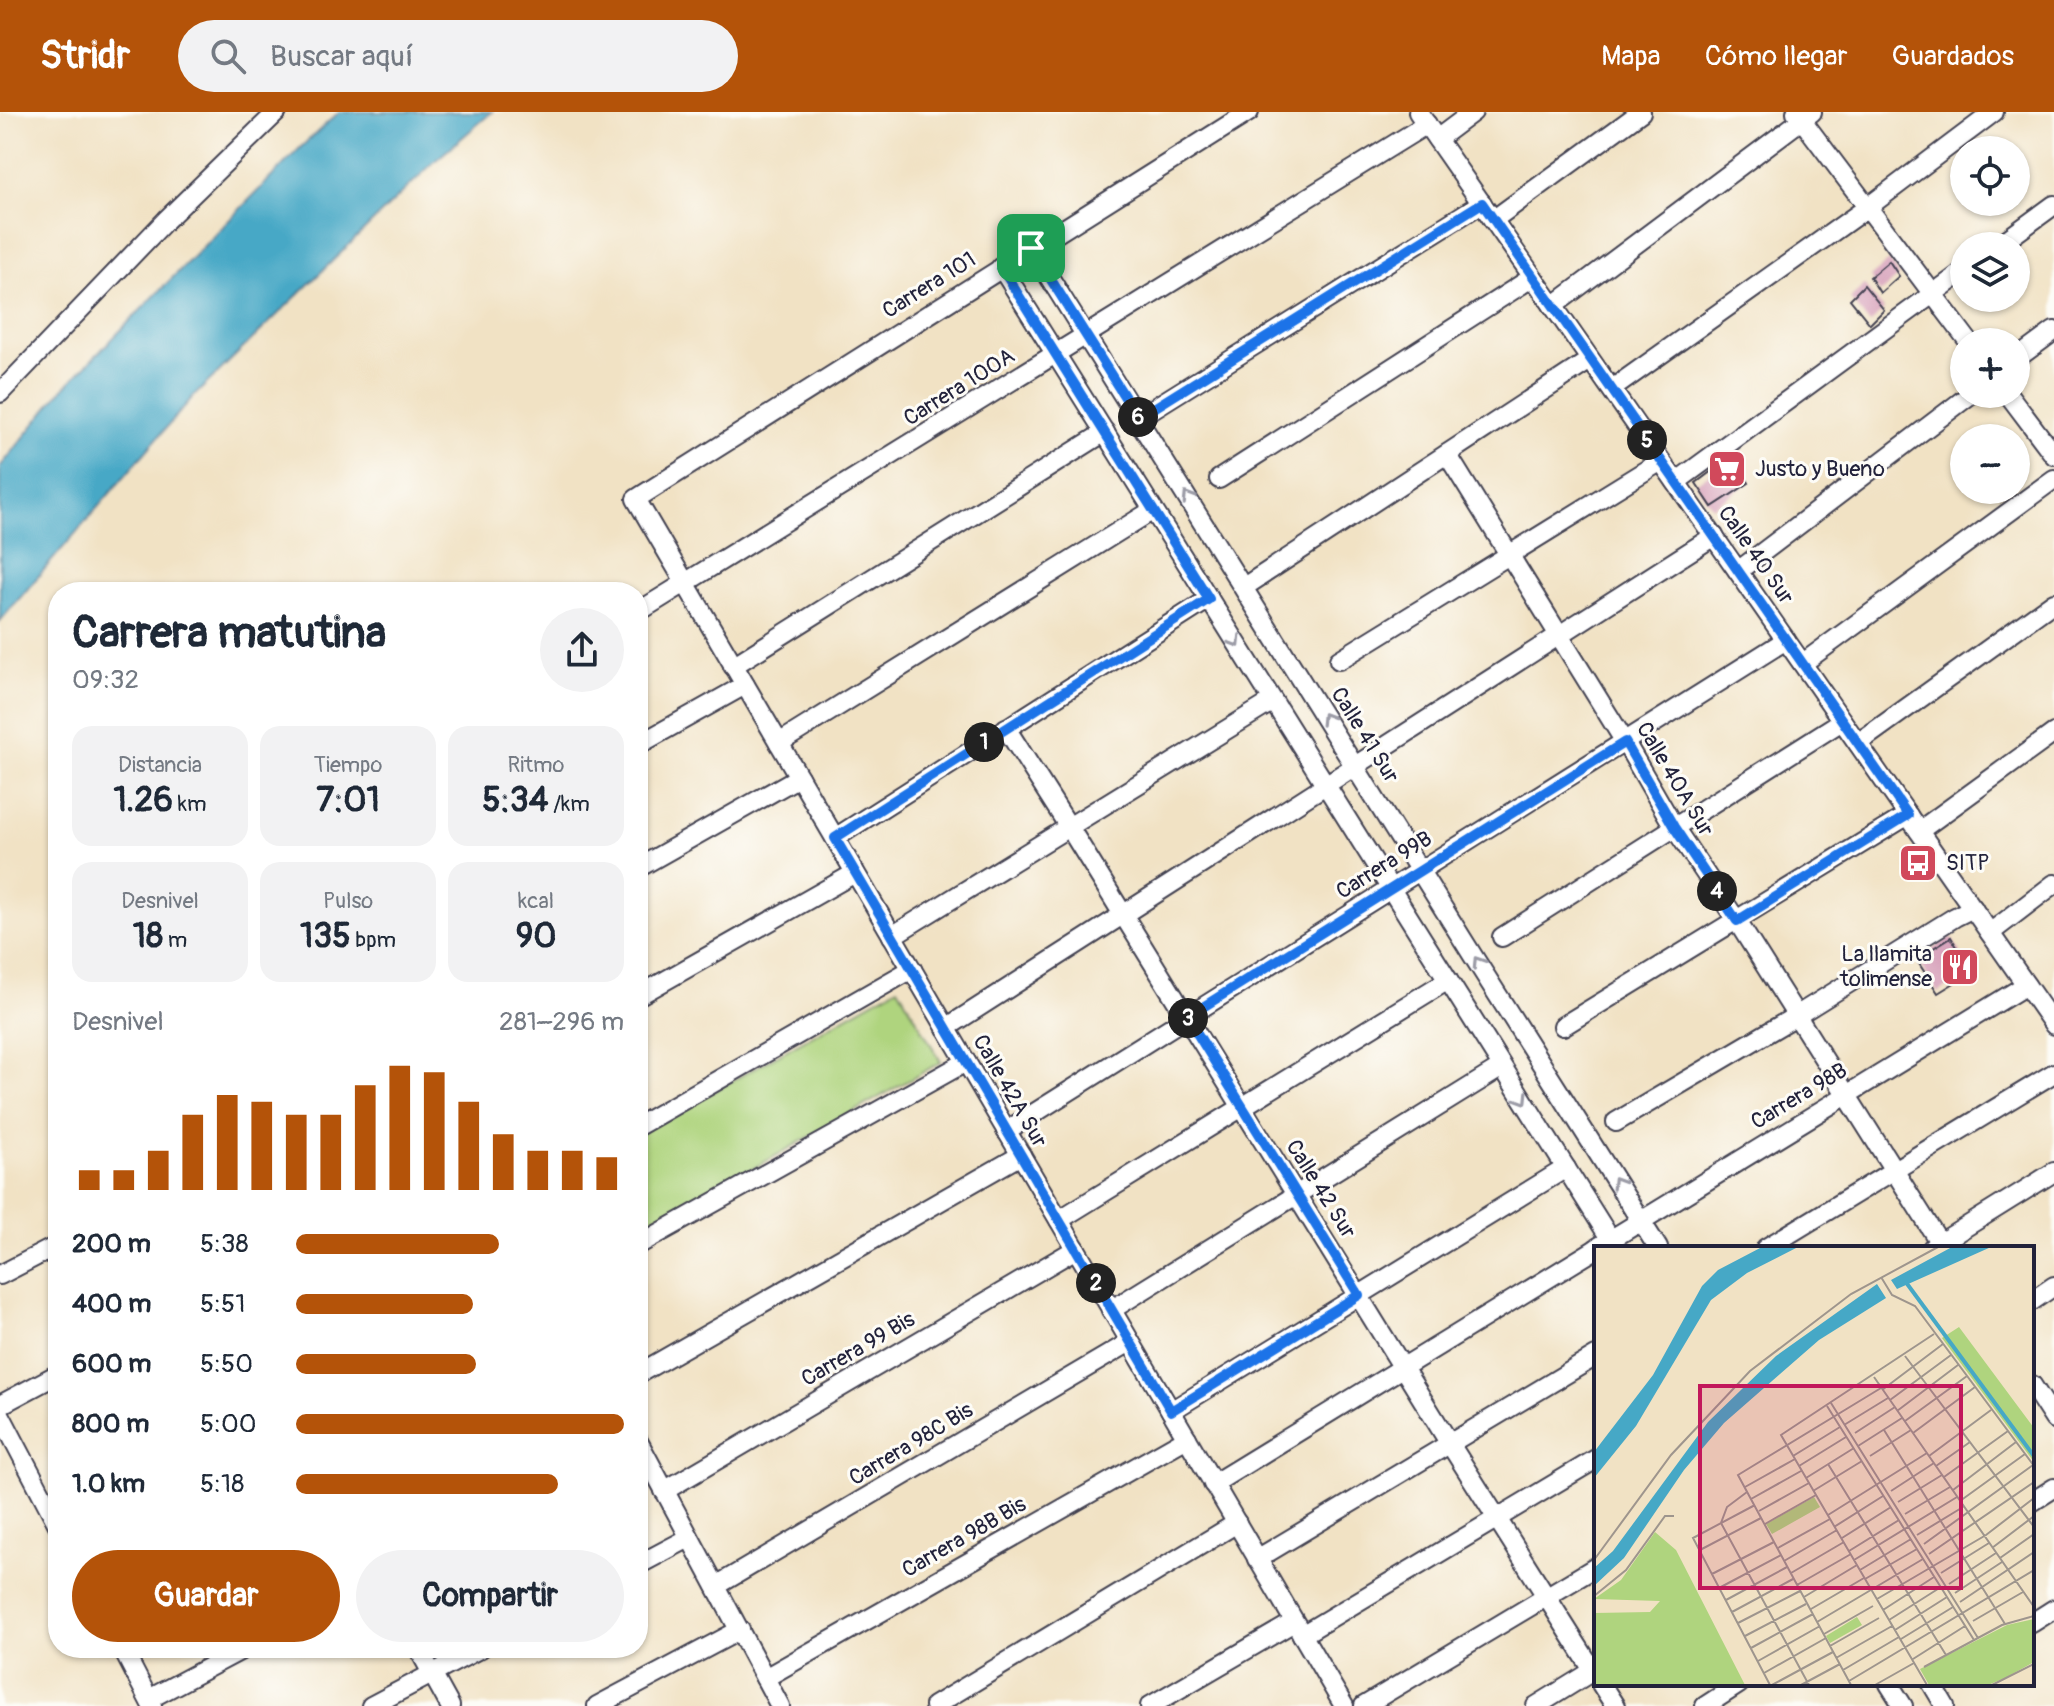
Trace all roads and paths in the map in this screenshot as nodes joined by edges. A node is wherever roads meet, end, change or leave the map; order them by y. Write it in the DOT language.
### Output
graph roads {
  1 [pos="277,112"];
  2 [pos="1249,112"];
  3 [pos="1473,112"];
  4 [pos="1641,112"];
  5 [pos="1994,112"];
  6 [pos="1804,115"];
  7 [pos="1427,125"];
  8 [pos="1482,203"];
  9 [pos="2054,205"];
  10 [pos="1868,207"];
  11 [pos="1493,220"];
  12 [pos="2017,232"];
  13 [pos="1031,248"];
  14 [pos="1001,267"];
  15 [pos="1533,277"];
  16 [pos="1950,281"];
  17 [pos="1933,294"];
  18 [pos="1553,306"];
  19 [pos="1958,328"];
  20 [pos="2054,331"];
  21 [pos="1087,336"];
  22 [pos="2030,349"];
  23 [pos="1056,355"];
  24 [pos="1590,360"];
  25 [pos="1612,389"];
  26 [pos="0,393"];
  27 [pos="1953,408"];
  28 [pos="2019,408"];
  29 [pos="1138,418"];
  30 [pos="1105,432"];
  31 [pos="1447,454"];
  32 [pos="2054,455"];
  33 [pos="1661,461"];
  34 [pos="1219,479"];
  35 [pos="2054,479"];
  36 [pos="1676,482"];
  37 [pos="636,499"];
  38 [pos="1153,510"];
  39 [pos="1714,536"];
  40 [pos="1510,555"];
  41 [pos="1738,571"];
  42 [pos="686,584"];
  43 [pos="1244,587"];
  44 [pos="1209,599"];
  45 [pos="2054,602"];
  46 [pos="648,606"];
  47 [pos="1559,635"];
  48 [pos="1786,640"];
  49 [pos="1339,660"];
  50 [pos="1803,663"];
  51 [pos="733,666"];
  52 [pos="745,685"];
  53 [pos="1273,701"];
  54 [pos="1842,721"];
  55 [pos="1006,728"];
  56 [pos="2054,733"];
  57 [pos="648,739"];
  58 [pos="1625,742"];
  59 [pos="779,743"];
  60 [pos="1858,743"];
  61 [pos="1356,766"];
  62 [pos="799,777"];
  63 [pos="1326,785"];
  64 [pos="1914,823"];
  65 [pos="1069,827"];
  66 [pos="1674,827"];
  67 [pos="835,838"];
  68 [pos="648,862"];
  69 [pos="1421,870"];
  70 [pos="855,873"];
  71 [pos="2054,884"];
  72 [pos="1391,889"];
  73 [pos="1973,908"];
  74 [pos="1124,914"];
  75 [pos="1737,921"];
  76 [pos="1990,933"];
  77 [pos="892,936"];
  78 [pos="1502,937"];
  79 [pos="912,969"];
  80 [pos="1448,980"];
  81 [pos="2026,985"];
  82 [pos="648,990"];
  83 [pos="1796,1016"];
  84 [pos="1187,1017"];
  85 [pos="2053,1020"];
  86 [pos="1563,1026"];
  87 [pos="946,1028"];
  88 [pos="966,1062"];
  89 [pos="1502,1067"];
  90 [pos="2054,1073"];
  91 [pos="1846,1096"];
  92 [pos="1242,1107"];
  93 [pos="648,1120"];
  94 [pos="1616,1122"];
  95 [pos="1006,1131"];
  96 [pos="1021,1155"];
  97 [pos="1566,1168"];
  98 [pos="1893,1171"];
  99 [pos="2054,1172"];
  100 [pos="1297,1195"];
  101 [pos="1059,1220"];
  102 [pos="1641,1221"];
  103 [pos="648,1239"];
  104 [pos="1605,1246"];
  105 [pos="1657,1246"];
  106 [pos="1769,1246"];
  107 [pos="1938,1246"];
  108 [pos="1076,1249"];
  109 [pos="48,1250"];
  110 [pos="1594,1253"];
  111 [pos="0,1275"];
  112 [pos="2054,1286"];
  113 [pos="1359,1295"];
  114 [pos="2034,1300"];
  115 [pos="1111,1310"];
  116 [pos="1130,1342"];
  117 [pos="1594,1357"];
  118 [pos="1403,1367"];
  119 [pos="648,1368"];
  120 [pos="48,1379"];
  121 [pos="2039,1393"];
  122 [pos="0,1405"];
  123 [pos="1171,1411"];
  124 [pos="0,1414"];
  125 [pos="2054,1419"];
  126 [pos="1187,1438"];
  127 [pos="1450,1444"];
  128 [pos="648,1460"];
  129 [pos="1594,1460"];
  130 [pos="1213,1484"];
  131 [pos="2054,1488"];
  132 [pos="664,1491"];
  133 [pos="48,1492"];
  134 [pos="2034,1501"];
  135 [pos="1497,1518"];
  136 [pos="1237,1523"];
  137 [pos="689,1538"];
  138 [pos="1257,1559"];
  139 [pos="648,1560"];
  140 [pos="1594,1568"];
  141 [pos="716,1586"];
  142 [pos="1546,1597"];
  143 [pos="2054,1609"];
  144 [pos="2034,1622"];
  145 [pos="1298,1629"];
  146 [pos="740,1630"];
  147 [pos="127,1658"];
  148 [pos="228,1658"];
  149 [pos="423,1658"];
  150 [pos="462,1658"];
  151 [pos="1594,1670"];
  152 [pos="432,1674"];
  153 [pos="1594,1677"];
  154 [pos="765,1678"];
  155 [pos="1603,1686"];
  156 [pos="1736,1686"];
  157 [pos="1933,1686"];
  158 [pos="151,1703"];
  159 [pos="371,1706"];
  160 [pos="450,1706"];
  161 [pos="597,1706"];
  162 [pos="780,1706"];
  163 [pos="934,1706"];
  164 [pos="1150,1706"];
  165 [pos="1344,1706"];
  166 [pos="1364,1706"];
  167 [pos="1536,1706"];
  168 [pos="1615,1706"];
  169 [pos="1705,1706"];
  170 [pos="1945,1706"];
  1 -- 26 [label="street"];
  2 -- 13 [label="street, Carrera 101"];
  3 -- 7 [label="street, Carrera 100A"];
  4 -- 11 [label="street"];
  5 -- 10 [label="street"];
  6 -- 10 [label="street"];
  6 -- 18 [label="street"];
  7 -- 8 [label="street, Calle 40 Sur"];
  7 -- 21 [label="street, Carrera 100A"];
  8 -- 11 [label="street, Calle 40 Sur"];
  8 -- 29 [label="street"];
  9 -- 12 [label="street"];
  10 -- 17 [label="street"];
  10 -- 25 [label="street"];
  11 -- 15 [label="street, Calle 40 Sur"];
  13 -- 14 [label="street, Carrera 101"];
  13 -- 21 [label="street, Calle 41 Sur"];
  14 -- 23 [label="street"];
  14 -- 37 [label="street, Carrera 101"];
  15 -- 18 [label="street, Calle 40 Sur"];
  15 -- 34 [label="street"];
  16 -- 17 [label="street"];
  17 -- 19 [label="street"];
  17 -- 36 [label="street"];
  18 -- 24 [label="street, Calle 40 Sur"];
  20 -- 22 [label="street"];
  21 -- 23 [label="street, Carrera 100A"];
  21 -- 29 [label="street, Calle 41 Sur"];
  23 -- 30 [label="street"];
  23 -- 42 [label="street, Carrera 100A"];
  24 -- 25 [label="street, Calle 40 Sur"];
  24 -- 31 [label="street"];
  25 -- 33 [label="street, Calle 40 Sur"];
  27 -- 41 [label="street"];
  28 -- 32 [label="street"];
  43 -- 29 [label="street, Calle 41 Sur, one-way"];
  30 -- 38 [label="street"];
  30 -- 51 [label="street"];
  31 -- 40 [label="street, Calle 40A Sur"];
  31 -- 43 [label="street"];
  33 -- 36 [label="street, Calle 40 Sur"];
  33 -- 40 [label="street"];
  35 -- 50 [label="street"];
  36 -- 39 [label="street, Calle 40 Sur"];
  37 -- 42 [label="street, Calle 42A Sur"];
  38 -- 44 [label="street"];
  38 -- 59 [label="street"];
  39 -- 41 [label="street, Calle 40 Sur"];
  39 -- 47 [label="street"];
  40 -- 47 [label="street, Calle 40A Sur"];
  40 -- 49 [label="street"];
  41 -- 48 [label="street, Calle 40 Sur"];
  42 -- 46 [label="street, Carrera 100A"];
  42 -- 51 [label="street, Calle 42A Sur"];
  61 -- 43 [label="street, Calle 41 Sur, one-way"];
  44 -- 53 [label="street, one-way"];
  44 -- 55 [label="street"];
  45 -- 60 [label="street"];
  47 -- 58 [label="street, Calle 40A Sur"];
  47 -- 61 [label="street"];
  48 -- 50 [label="street, Calle 40 Sur"];
  48 -- 58 [label="street, Carrera 99B"];
  50 -- 54 [label="street, Calle 40 Sur"];
  51 -- 52 [label="street, Calle 42A Sur"];
  52 -- 57 [label="street"];
  52 -- 59 [label="street, Calle 42A Sur"];
  53 -- 63 [label="street"];
  53 -- 65 [label="street"];
  54 -- 60 [label="street, Calle 40 Sur"];
  54 -- 66 [label="street"];
  55 -- 65 [label="street, Calle 42 Sur"];
  55 -- 67 [label="street"];
  56 -- 64 [label="street"];
  58 -- 66 [label="street, Calle 40A Sur"];
  58 -- 69 [label="street, Carrera 99B"];
  59 -- 62 [label="street, Calle 42A Sur"];
  60 -- 64 [label="street, Calle 40 Sur"];
  61 -- 63 [label="street"];
  61 -- 69 [label="street, Calle 41 Sur"];
  62 -- 67 [label="street, Calle 42A Sur"];
  62 -- 68 [label="street"];
  63 -- 72 [label="street"];
  63 -- 74 [label="street"];
  64 -- 73 [label="street, Calle 40 Sur"];
  64 -- 75 [label="street"];
  65 -- 74 [label="street, Calle 42 Sur"];
  65 -- 77 [label="street"];
  66 -- 75 [label="street, Calle 40A Sur"];
  66 -- 78 [label="street"];
  67 -- 70 [label="street, Calle 42A Sur"];
  69 -- 72 [label="street, Carrera 99B"];
  102 -- 69 [label="street, Calle 41 Sur, one-way"];
  70 -- 77 [label="street, Calle 42A Sur"];
  70 -- 82 [label="street"];
  71 -- 76 [label="street"];
  72 -- 80 [label="street"];
  72 -- 84 [label="street, Carrera 99B"];
  73 -- 76 [label="street, Calle 40 Sur"];
  73 -- 83 [label="street"];
  74 -- 84 [label="street, Calle 42 Sur"];
  74 -- 87 [label="street"];
  75 -- 83 [label="street, Calle 40A Sur"];
  75 -- 86 [label="street"];
  76 -- 81 [label="street, Calle 40 Sur"];
  77 -- 79 [label="street, Calle 42A Sur"];
  79 -- 87 [label="street, Calle 42A Sur"];
  79 -- 93 [label="street"];
  80 -- 89 [label="street"];
  80 -- 92 [label="street"];
  81 -- 85 [label="street, Calle 40 Sur"];
  81 -- 91 [label="street, Carrera 98B"];
  83 -- 91 [label="street, Calle 40A Sur"];
  83 -- 94 [label="street"];
  84 -- 92 [label="street, Calle 42 Sur"];
  84 -- 95 [label="street, Carrera 99B"];
  87 -- 88 [label="street, Calle 42A Sur"];
  88 -- 95 [label="street, Calle 42A Sur"];
  88 -- 103 [label="street"];
  89 -- 97 [label="street, one-way"];
  89 -- 100 [label="street"];
  90 -- 98 [label="street"];
  91 -- 98 [label="street, Calle 40A Sur"];
  91 -- 102 [label="street, Carrera 98B"];
  92 -- 100 [label="street, Calle 42 Sur"];
  92 -- 101 [label="street"];
  95 -- 96 [label="street, Calle 42A Sur"];
  96 -- 101 [label="street, Calle 42A Sur"];
  96 -- 119 [label="street"];
  97 -- 104 [label="street"];
  97 -- 113 [label="street"];
  98 -- 106 [label="street"];
  98 -- 107 [label="street, Calle 40A Sur"];
  99 -- 107 [label="street"];
  100 -- 113 [label="street, Calle 42 Sur"];
  100 -- 115 [label="street"];
  101 -- 108 [label="street, Calle 42A Sur"];
  102 -- 104 [label="street, Carrera 98B"];
  102 -- 105 [label="street, Calle 41 Sur"];
  108 -- 115 [label="street, Calle 42A Sur"];
  108 -- 132 [label="street, Carrera 99 Bis"];
  109 -- 111 [label="street"];
  110 -- 118 [label="street, Carrera 98B"];
  112 -- 114 [label="street"];
  113 -- 118 [label="street, Calle 42 Sur"];
  113 -- 123 [label="street"];
  115 -- 116 [label="street, Calle 42A Sur"];
  116 -- 123 [label="street, Calle 42A Sur"];
  116 -- 141 [label="street, Carrera 98C Bis"];
  117 -- 127 [label="street"];
  118 -- 127 [label="street, Calle 42 Sur"];
  118 -- 130 [label="street, Carrera 98B"];
  120 -- 122 [label="street"];
  121 -- 125 [label="street"];
  123 -- 126 [label="street, Calle 42A Sur"];
  124 -- 133 [label="street"];
  126 -- 130 [label="street, Calle 42A Sur"];
  126 -- 154 [label="street, Carrera 98B Bis"];
  127 -- 135 [label="street, Calle 42 Sur"];
  127 -- 138 [label="street"];
  128 -- 132 [label="street"];
  129 -- 135 [label="street"];
  130 -- 136 [label="street, Calle 42A Sur"];
  131 -- 134 [label="street"];
  132 -- 137 [label="street"];
  135 -- 142 [label="street, Calle 42 Sur"];
  135 -- 145 [label="street"];
  136 -- 138 [label="street, Calle 42A Sur"];
  136 -- 163 [label="street"];
  137 -- 139 [label="street"];
  137 -- 141 [label="street"];
  138 -- 145 [label="street, Calle 42A Sur"];
  140 -- 142 [label="street"];
  141 -- 146 [label="street"];
  142 -- 151 [label="street, Calle 42 Sur"];
  142 -- 166 [label="street"];
  143 -- 144 [label="street"];
  145 -- 164 [label="street"];
  145 -- 165 [label="street, Calle 42A Sur"];
  146 -- 154 [label="street"];
  146 -- 161 [label="street"];
  147 -- 158 [label="street"];
  148 -- 158 [label="street"];
  149 -- 152 [label="street"];
  150 -- 152 [label="street"];
  152 -- 159 [label="street"];
  152 -- 160 [label="street"];
  153 -- 167 [label="street"];
  154 -- 162 [label="street"];
  155 -- 168 [label="street, Calle 42 Sur"];
  156 -- 169 [label="street"];
  157 -- 170 [label="street"];
}
